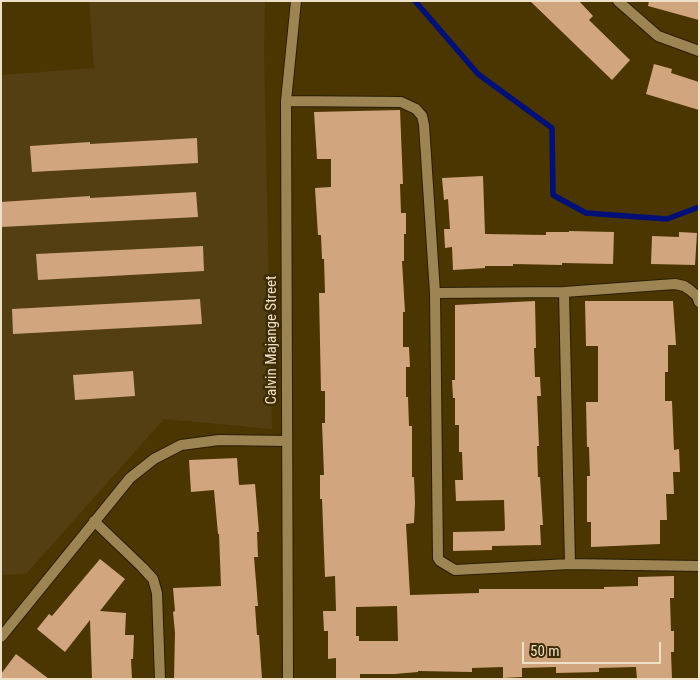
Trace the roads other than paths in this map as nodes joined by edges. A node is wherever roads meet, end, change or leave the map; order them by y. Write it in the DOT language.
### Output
graph roads {
  1 [pos="296,1"];
  2 [pos="618,1"];
  3 [pos="699,51"];
  4 [pos="286,101"];
  5 [pos="564,292"];
  6 [pos="435,293"];
  7 [pos="699,302"];
  8 [pos="287,441"];
  9 [pos="94,521"];
  10 [pos="570,564"];
  11 [pos="699,566"];
  12 [pos="1,637"];
  13 [pos="160,679"];
  14 [pos="288,679"];
  1 -- 4 [label="street, Calvin Majange Street"];
  2 -- 3 [label="street"];
  4 -- 6 [label="street"];
  4 -- 8 [label="street, Calvin Majange Street"];
  5 -- 6 [label="street"];
  5 -- 7 [label="street"];
  5 -- 10 [label="street"];
  6 -- 10 [label="street"];
  8 -- 9 [label="street"];
  8 -- 14 [label="street, Calvin Majange Street"];
  9 -- 12 [label="street"];
  9 -- 13 [label="street"];
  10 -- 11 [label="street"];
}
